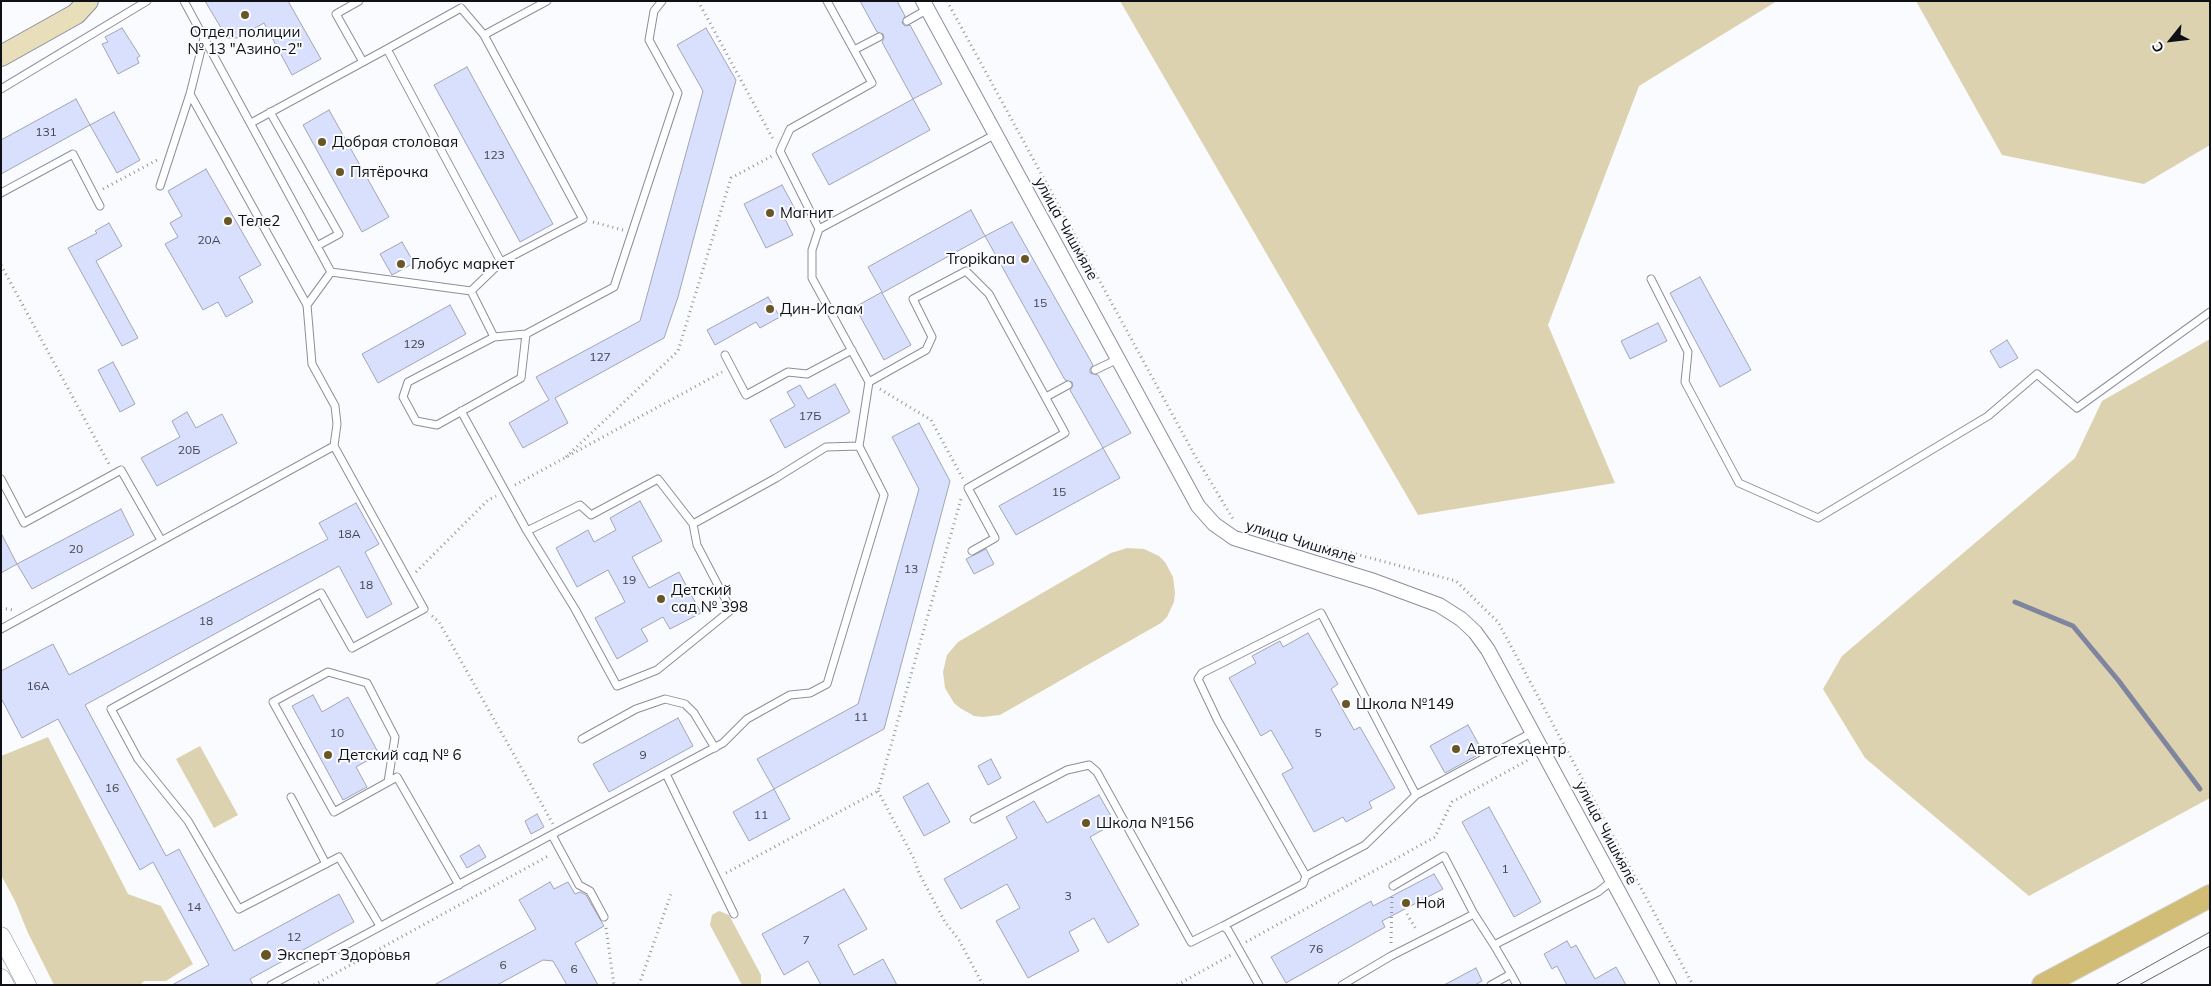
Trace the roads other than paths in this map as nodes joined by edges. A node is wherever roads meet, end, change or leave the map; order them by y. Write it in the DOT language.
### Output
graph roads {
  1 [pos="88,1"];
  2 [pos="147,1"];
  3 [pos="184,1"];
  4 [pos="359,1"];
  5 [pos="547,1"];
  6 [pos="662,1"];
  7 [pos="827,1"];
  8 [pos="459,4"];
  9 [pos="925,5"];
  10 [pos="907,21"];
  11 [pos="484,35"];
  12 [pos="879,36"];
  13 [pos="204,38"];
  14 [pos="387,49"];
  15 [pos="854,50"];
  16 [pos="1,56"];
  17 [pos="362,62"];
  18 [pos="1,89"];
  19 [pos="190,94"];
  20 [pos="270,112"];
  21 [pos="251,123"];
  22 [pos="996,134"];
  23 [pos="160,186"];
  24 [pos="1,193"];
  25 [pos="100,206"];
  26 [pos="819,229"];
  27 [pos="317,246"];
  28 [pos="501,262"];
  29 [pos="331,272"];
  30 [pos="1651,279"];
  31 [pos="470,291"];
  32 [pos="306,305"];
  33 [pos="2210,312"];
  34 [pos="526,334"];
  35 [pos="494,338"];
  36 [pos="852,350"];
  37 [pos="725,355"];
  38 [pos="1118,359"];
  39 [pos="1096,370"];
  40 [pos="869,382"];
  41 [pos="1068,385"];
  42 [pos="1046,397"];
  43 [pos="461,412"];
  44 [pos="334,446"];
  45 [pos="859,446"];
  46 [pos="1,479"];
  47 [pos="693,524"];
  48 [pos="528,531"];
  49 [pos="161,540"];
  50 [pos="972,551"];
  51 [pos="1,629"];
  52 [pos="1533,732"];
  53 [pos="582,739"];
  54 [pos="714,748"];
  55 [pos="666,774"];
  56 [pos="388,782"];
  57 [pos="1416,795"];
  58 [pos="291,797"];
  59 [pos="974,819"];
  60 [pos="555,833"];
  61 [pos="326,864"];
  62 [pos="1306,876"];
  63 [pos="1613,880"];
  64 [pos="459,884"];
  65 [pos="1393,886"];
  66 [pos="2210,896"];
  67 [pos="734,914"];
  68 [pos="1474,914"];
  69 [pos="604,917"];
  70 [pos="380,926"];
  71 [pos="1224,926"];
  72 [pos="1,936"];
  73 [pos="1494,945"];
  74 [pos="1511,974"];
  75 [pos="1,978"];
  76 [pos="5,985"];
  77 [pos="27,985"];
  78 [pos="271,985"];
  79 [pos="1259,985"];
  80 [pos="1342,985"];
  81 [pos="1492,985"];
  82 [pos="1517,985"];
  83 [pos="1670,985"];
  84 [pos="2043,985"];
  1 -- 16 [label="main road"];
  2 -- 18 [label="lane"];
  3 -- 13 [label="lane"];
  4 -- 17 [label="lane"];
  5 -- 11 [label="lane"];
  6 -- 34 [label="lane"];
  7 -- 15 [label="lane"];
  8 -- 11 [label="lane"];
  8 -- 14 [label="lane"];
  9 -- 10 [label="lane"];
  9 -- 22 [label="street, улица Чишмяле"];
  11 -- 28 [label="lane"];
  12 -- 15 [label="lane"];
  13 -- 19 [label="lane"];
  13 -- 21 [label="lane"];
  14 -- 17 [label="lane"];
  14 -- 28 [label="lane"];
  15 -- 26 [label="lane"];
  17 -- 20 [label="lane"];
  19 -- 23 [label="lane"];
  19 -- 32 [label="lane"];
  20 -- 21 [label="lane"];
  20 -- 27 [label="lane"];
  21 -- 27 [label="lane"];
  22 -- 26 [label="lane"];
  22 -- 38 [label="street, улица Чишмяле"];
  24 -- 25 [label="lane"];
  26 -- 36 [label="lane"];
  27 -- 29 [label="lane"];
  28 -- 31 [label="lane"];
  29 -- 31 [label="lane"];
  29 -- 32 [label="lane"];
  30 -- 33 [label="lane"];
  31 -- 35 [label="lane"];
  32 -- 44 [label="lane"];
  34 -- 35 [label="lane"];
  34 -- 43 [label="lane"];
  35 -- 43 [label="lane"];
  36 -- 37 [label="lane"];
  36 -- 40 [label="lane"];
  38 -- 39 [label="lane"];
  38 -- 52 [label="street, улица Чишмяле"];
  40 -- 42 [label="lane"];
  40 -- 45 [label="lane"];
  41 -- 42 [label="lane"];
  42 -- 50 [label="lane"];
  43 -- 48 [label="lane"];
  44 -- 49 [label="lane"];
  44 -- 61 [label="lane"];
  45 -- 47 [label="lane"];
  45 -- 54 [label="lane"];
  46 -- 49 [label="lane"];
  47 -- 48 [label="lane"];
  47 -- 48 [label="lane"];
  49 -- 51 [label="lane"];
  52 -- 57 [label="lane"];
  52 -- 63 [label="street, улица Чишмяле"];
  53 -- 54 [label="lane"];
  54 -- 55 [label="lane"];
  55 -- 60 [label="lane"];
  55 -- 67 [label="lane"];
  56 -- 56 [label="lane"];
  56 -- 64 [label="lane"];
  57 -- 62 [label="lane"];
  57 -- 62 [label="lane"];
  58 -- 61 [label="lane"];
  59 -- 71 [label="lane"];
  60 -- 64 [label="lane"];
  60 -- 69 [label="lane"];
  61 -- 70 [label="lane"];
  62 -- 71 [label="lane"];
  63 -- 73 [label="lane"];
  63 -- 83 [label="street, улица Чишмяле"];
  64 -- 70 [label="lane"];
  65 -- 68 [label="lane"];
  66 -- 84 [label="main road"];
  68 -- 73 [label="lane"];
  68 -- 80 [label="lane"];
  70 -- 78 [label="lane"];
  71 -- 79 [label="lane"];
  72 -- 77 [label="street"];
  73 -- 74 [label="lane"];
  74 -- 81 [label="lane"];
  74 -- 82 [label="lane"];
  75 -- 76 [label="street"];
}
